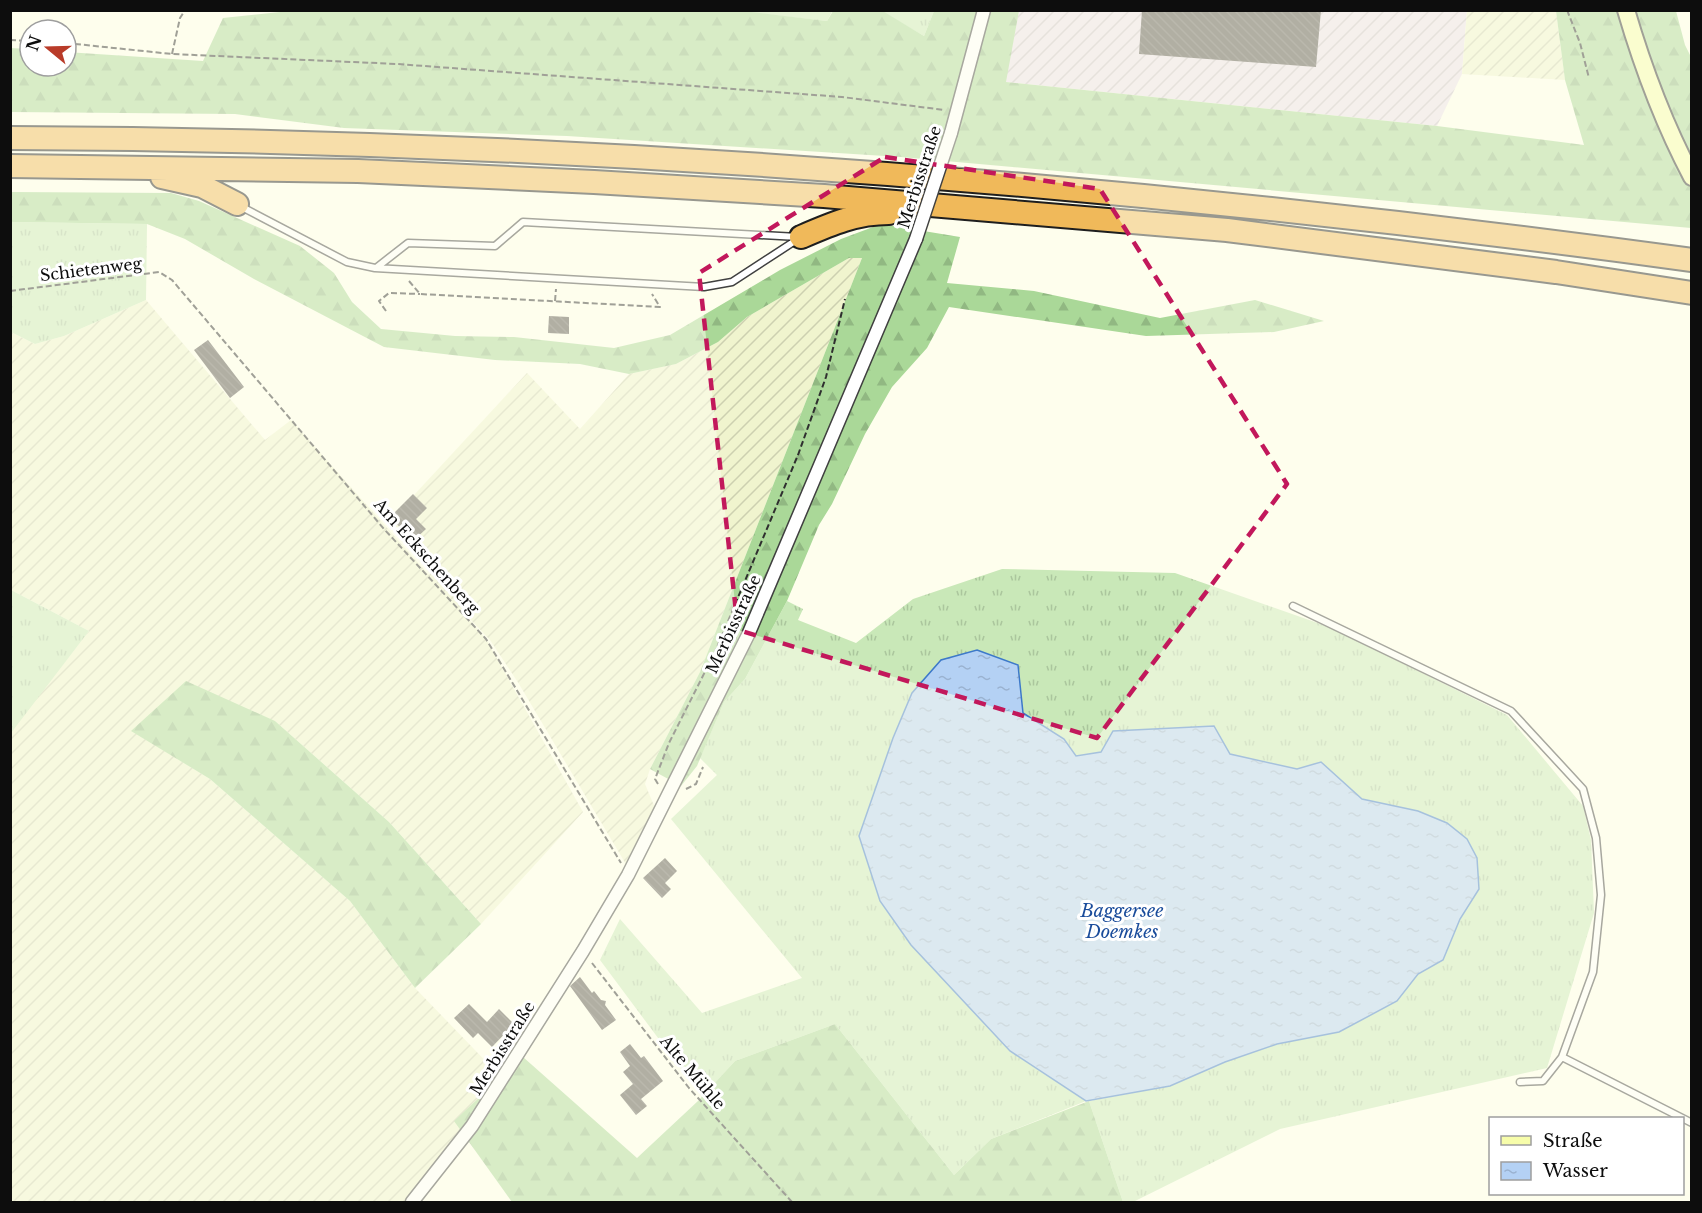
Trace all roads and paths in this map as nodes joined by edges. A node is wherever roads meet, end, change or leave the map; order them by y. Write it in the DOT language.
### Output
graph roads {
  1 [pos="185,10"];
  2 [pos="984,10"];
  3 [pos="1567,10"];
  4 [pos="1626,10"];
  5 [pos="78,44"];
  6 [pos="172,54"];
  7 [pos="1589,78"];
  8 [pos="957,111"];
  9 [pos="10,138"];
  10 [pos="10,166"];
  11 [pos="101,167"];
  12 [pos="1692,177"];
  13 [pos="237,204"];
  14 [pos="1014,214"];
  15 [pos="801,237"];
  16 [pos="1692,260"];
  17 [pos="375,268"];
  18 [pos="399,270"];
  19 [pos="172,280"];
  20 [pos="556,280"];
  21 [pos="645,284"];
  22 [pos="10,291"];
  23 [pos="1692,293"];
  24 [pos="420,294"];
  25 [pos="846,300"];
  26 [pos="555,301"];
  27 [pos="386,311"];
  28 [pos="1293,606"];
  29 [pos="703,767"];
  30 [pos="665,796"];
  31 [pos="628,875"];
  32 [pos="583,951"];
  33 [pos="1562,1057"];
  34 [pos="1520,1082"];
  35 [pos="1680,1117"];
  36 [pos="412,1203"];
  37 [pos="792,1203"];
  1 -- 6 [label="path"];
  2 -- 8 [label="street, Merbisstraße"];
  3 -- 7 [label="path"];
  4 -- 12 [label="street"];
  5 -- 6 [label="path"];
  6 -- 8 [label="path"];
  8 -- 30 [label="street, Merbisstraße, bridge"];
  9 -- 16 [label="highway"];
  10 -- 11 [label="highway"];
  11 -- 13 [label="highway"];
  11 -- 14 [label="highway"];
  13 -- 17 [label="lane"];
  14 -- 15 [label="highway"];
  14 -- 23 [label="highway"];
  15 -- 17 [label="lane"];
  15 -- 21 [label="lane"];
  17 -- 18 [label="lane"];
  18 -- 20 [label="lane"];
  18 -- 24 [label="path"];
  19 -- 22 [label="path, Schietenweg"];
  19 -- 31 [label="path, Am Eckschenberg"];
  20 -- 21 [label="lane"];
  20 -- 26 [label="path"];
  21 -- 26 [label="path"];
  24 -- 26 [label="path"];
  24 -- 27 [label="path"];
  25 -- 30 [label="path"];
  28 -- 33 [label="lane"];
  29 -- 30 [label="path"];
  30 -- 31 [label="street, Merbisstraße"];
  31 -- 32 [label="street, Merbisstraße"];
  32 -- 36 [label="street, Merbisstraße"];
  32 -- 37 [label="path, Alte Mühle"];
  33 -- 34 [label="lane"];
  33 -- 35 [label="lane"];
}
